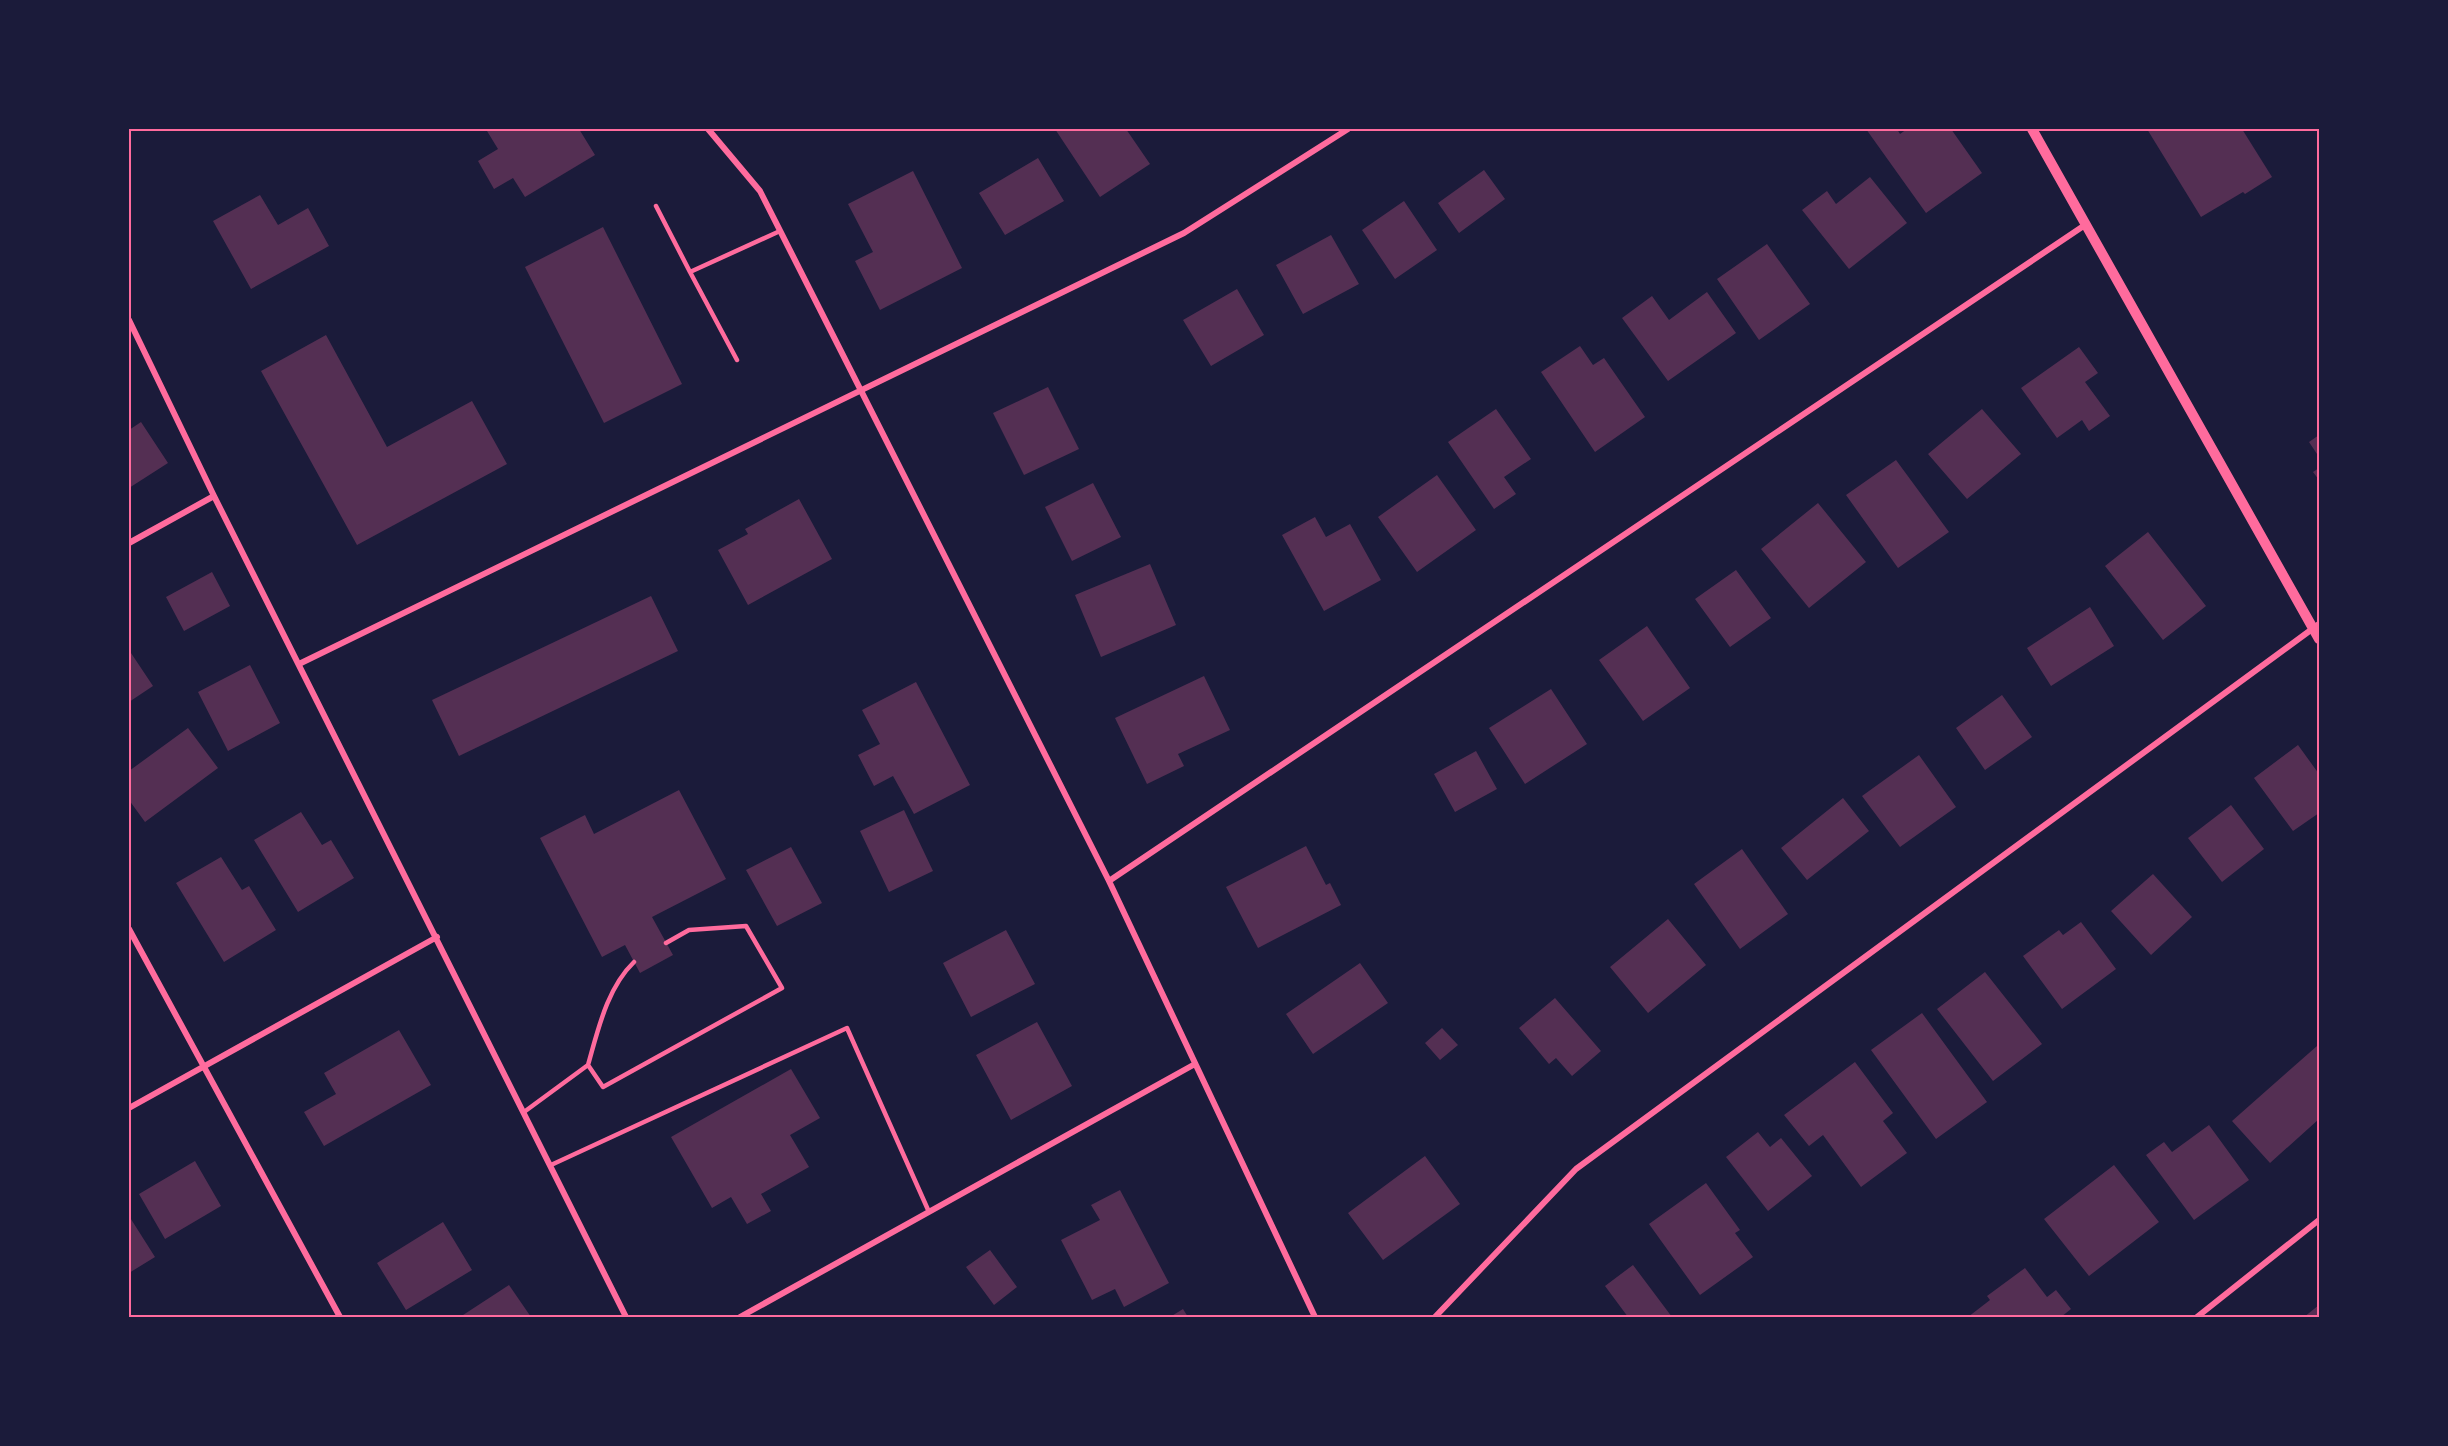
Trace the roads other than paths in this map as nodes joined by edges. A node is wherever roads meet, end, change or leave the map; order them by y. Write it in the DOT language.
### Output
graph roads {
  1 [pos="708,129"];
  2 [pos="1348,129"];
  3 [pos="2032,129"];
  4 [pos="656,206"];
  5 [pos="2085,225"];
  6 [pos="780,231"];
  7 [pos="690,272"];
  8 [pos="129,320"];
  9 [pos="736,360"];
  10 [pos="860,391"];
  11 [pos="214,496"];
  12 [pos="129,543"];
  13 [pos="2316,626"];
  14 [pos="2319,639"];
  15 [pos="299,664"];
  16 [pos="1109,881"];
  17 [pos="129,929"];
  18 [pos="437,937"];
  19 [pos="666,943"];
  20 [pos="634,962"];
  21 [pos="1195,1064"];
  22 [pos="204,1065"];
  23 [pos="588,1065"];
  24 [pos="129,1108"];
  25 [pos="524,1112"];
  26 [pos="551,1165"];
  27 [pos="929,1212"];
  28 [pos="2319,1220"];
  29 [pos="340,1317"];
  30 [pos="626,1317"];
  31 [pos="740,1317"];
  32 [pos="1315,1317"];
  33 [pos="1435,1317"];
  34 [pos="2197,1317"];
  1 -- 6 [label="street"];
  2 -- 10 [label="street"];
  3 -- 5 [label="street"];
  4 -- 7 [label="lane"];
  5 -- 13 [label="street"];
  5 -- 16 [label="street"];
  6 -- 7 [label="lane"];
  6 -- 10 [label="street"];
  7 -- 9 [label="lane"];
  8 -- 11 [label="street"];
  10 -- 15 [label="street"];
  10 -- 16 [label="street"];
  11 -- 12 [label="street"];
  11 -- 15 [label="street"];
  13 -- 14 [label="street"];
  13 -- 33 [label="street"];
  15 -- 18 [label="street"];
  16 -- 21 [label="street"];
  17 -- 22 [label="street"];
  18 -- 22 [label="street"];
  18 -- 25 [label="street"];
  19 -- 23 [label="lane"];
  20 -- 23 [label="lane"];
  21 -- 27 [label="street"];
  21 -- 32 [label="street"];
  22 -- 24 [label="street"];
  22 -- 29 [label="street"];
  23 -- 25 [label="lane"];
  25 -- 26 [label="street"];
  26 -- 27 [label="lane"];
  26 -- 30 [label="street"];
  27 -- 31 [label="street"];
  28 -- 34 [label="street"];
}
